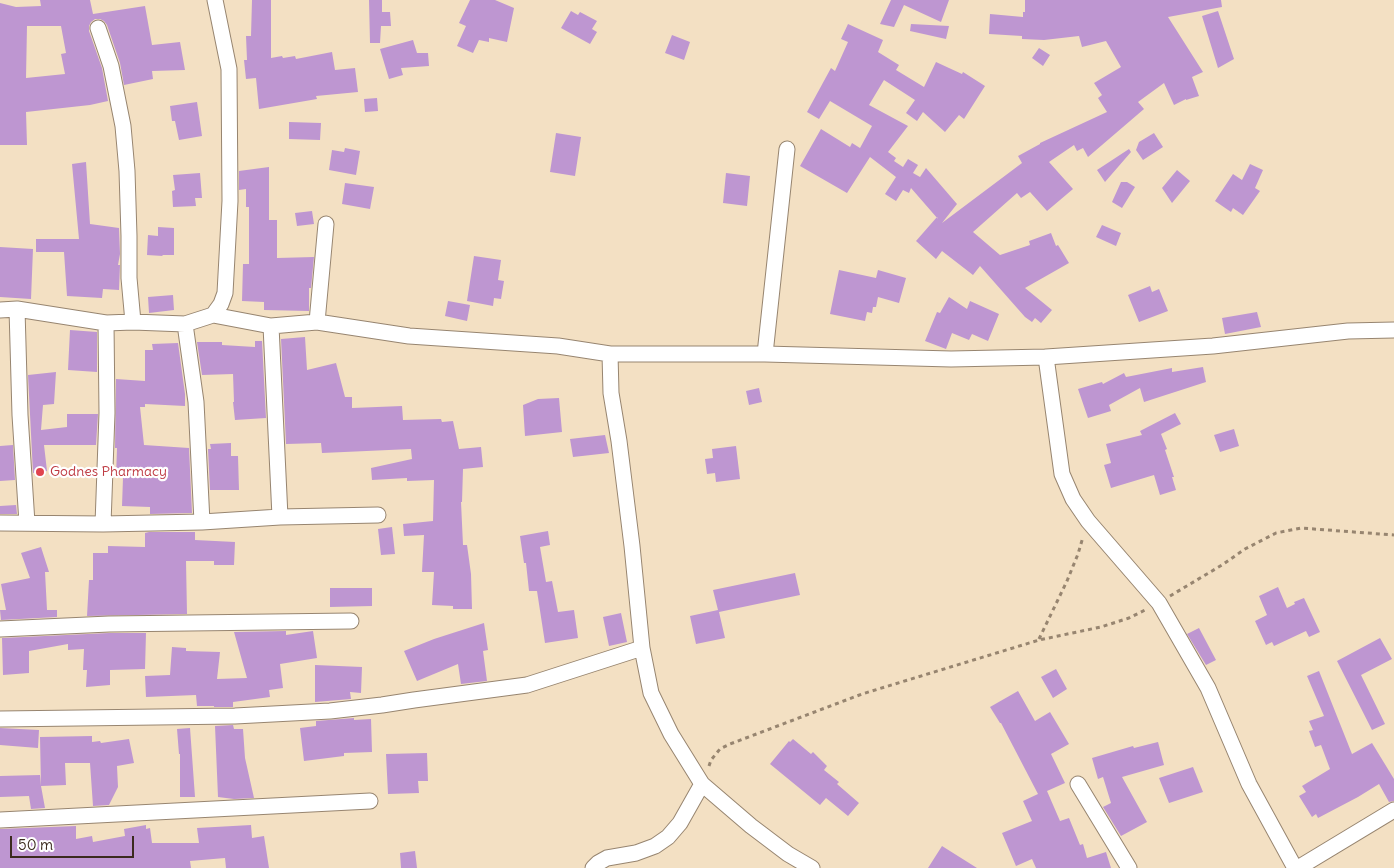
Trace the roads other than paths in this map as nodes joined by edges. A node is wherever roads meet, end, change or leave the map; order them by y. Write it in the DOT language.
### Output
graph roads {
  1 [pos="215,0"];
  2 [pos="98,28"];
  3 [pos="787,149"];
  4 [pos="326,224"];
  5 [pos="17,309"];
  6 [pos="0,310"];
  7 [pos="213,316"];
  8 [pos="133,322"];
  9 [pos="317,322"];
  10 [pos="106,323"];
  11 [pos="185,324"];
  12 [pos="271,326"];
  13 [pos="1394,330"];
  14 [pos="610,354"];
  15 [pos="765,354"];
  16 [pos="1046,357"];
  17 [pos="378,515"];
  18 [pos="280,518"];
  19 [pos="202,522"];
  20 [pos="27,523"];
  21 [pos="0,524"];
  22 [pos="103,524"];
  23 [pos="351,621"];
  24 [pos="0,629"];
  25 [pos="642,648"];
  26 [pos="0,719"];
  27 [pos="702,784"];
  28 [pos="1078,784"];
  29 [pos="370,801"];
  30 [pos="1394,810"];
  31 [pos="0,820"];
  32 [pos="593,868"];
  33 [pos="812,868"];
  34 [pos="1129,868"];
  35 [pos="1295,868"];
  36 [pos="1298,868"];
  1 -- 7 [label="street"];
  2 -- 8 [label="street"];
  3 -- 15 [label="street"];
  4 -- 9 [label="street"];
  5 -- 6 [label="street"];
  5 -- 10 [label="street"];
  5 -- 20 [label="street"];
  7 -- 11 [label="street"];
  7 -- 12 [label="street"];
  8 -- 10 [label="street"];
  8 -- 11 [label="street"];
  9 -- 12 [label="street"];
  9 -- 14 [label="street"];
  10 -- 22 [label="street"];
  11 -- 19 [label="street"];
  12 -- 18 [label="street"];
  13 -- 16 [label="street"];
  14 -- 15 [label="street"];
  14 -- 25 [label="street"];
  15 -- 16 [label="street"];
  16 -- 35 [label="street"];
  17 -- 18 [label="street"];
  18 -- 19 [label="street"];
  19 -- 22 [label="street"];
  20 -- 21 [label="street"];
  20 -- 22 [label="street"];
  23 -- 24 [label="street"];
  25 -- 26 [label="street"];
  25 -- 27 [label="street"];
  27 -- 32 [label="street"];
  27 -- 33 [label="street"];
  28 -- 34 [label="street"];
  29 -- 31 [label="street"];
  30 -- 36 [label="street"];
}
